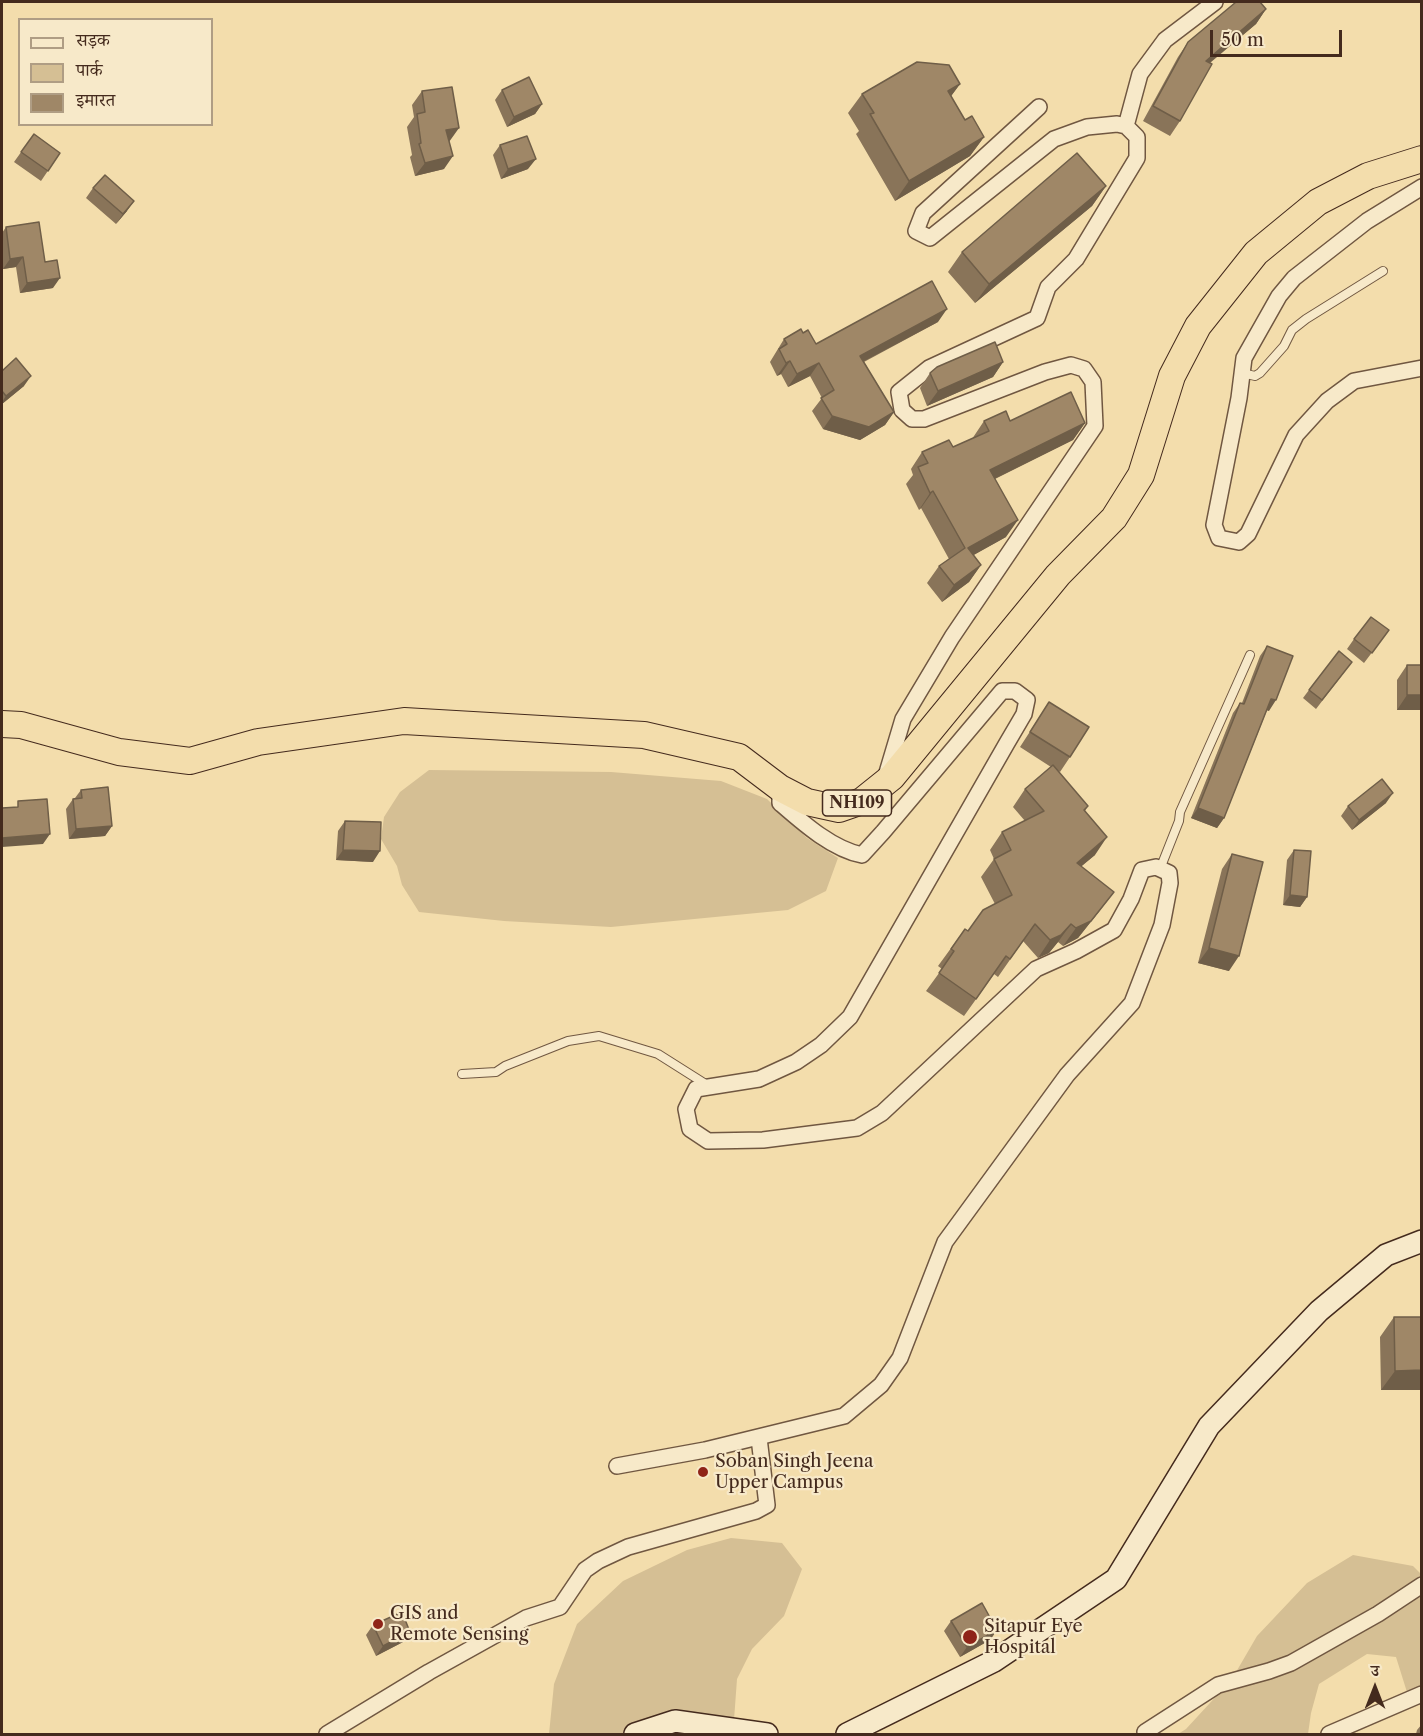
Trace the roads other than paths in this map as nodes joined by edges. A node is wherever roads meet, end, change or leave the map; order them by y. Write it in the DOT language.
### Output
graph roads {
  1 [pos="1215,2"];
  2 [pos="1039,106"];
  3 [pos="1126,126"];
  4 [pos="1422,159"];
  5 [pos="1422,187"];
  6 [pos="1383,271"];
  7 [pos="1422,368"];
  8 [pos="1242,374"];
  9 [pos="1250,655"];
  10 [pos="2,724"];
  11 [pos="883,784"];
  12 [pos="780,788"];
  13 [pos="1160,869"];
  14 [pos="462,1074"];
  15 [pos="709,1086"];
  16 [pos="1422,1241"];
  17 [pos="759,1438"];
  18 [pos="617,1466"];
  19 [pos="1422,1585"];
  20 [pos="1422,1694"];
  21 [pos="1145,1732"];
  22 [pos="327,1734"];
  23 [pos="635,1734"];
  24 [pos="767,1734"];
  25 [pos="847,1734"];
  26 [pos="1329,1734"];
  1 -- 3 [label="street"];
  2 -- 3 [label="street"];
  3 -- 11 [label="street"];
  4 -- 11 [label="highway, NH109"];
  5 -- 8 [label="street"];
  6 -- 8 [label="lane"];
  7 -- 8 [label="street"];
  9 -- 13 [label="lane"];
  10 -- 12 [label="highway, NH109"];
  11 -- 12 [label="highway, NH109"];
  12 -- 15 [label="street"];
  13 -- 15 [label="street"];
  13 -- 17 [label="street"];
  14 -- 15 [label="lane"];
  16 -- 25 [label="main road"];
  17 -- 18 [label="street"];
  17 -- 22 [label="street"];
  19 -- 21 [label="street"];
  20 -- 26 [label="street"];
  23 -- 24 [label="main road"];
}
